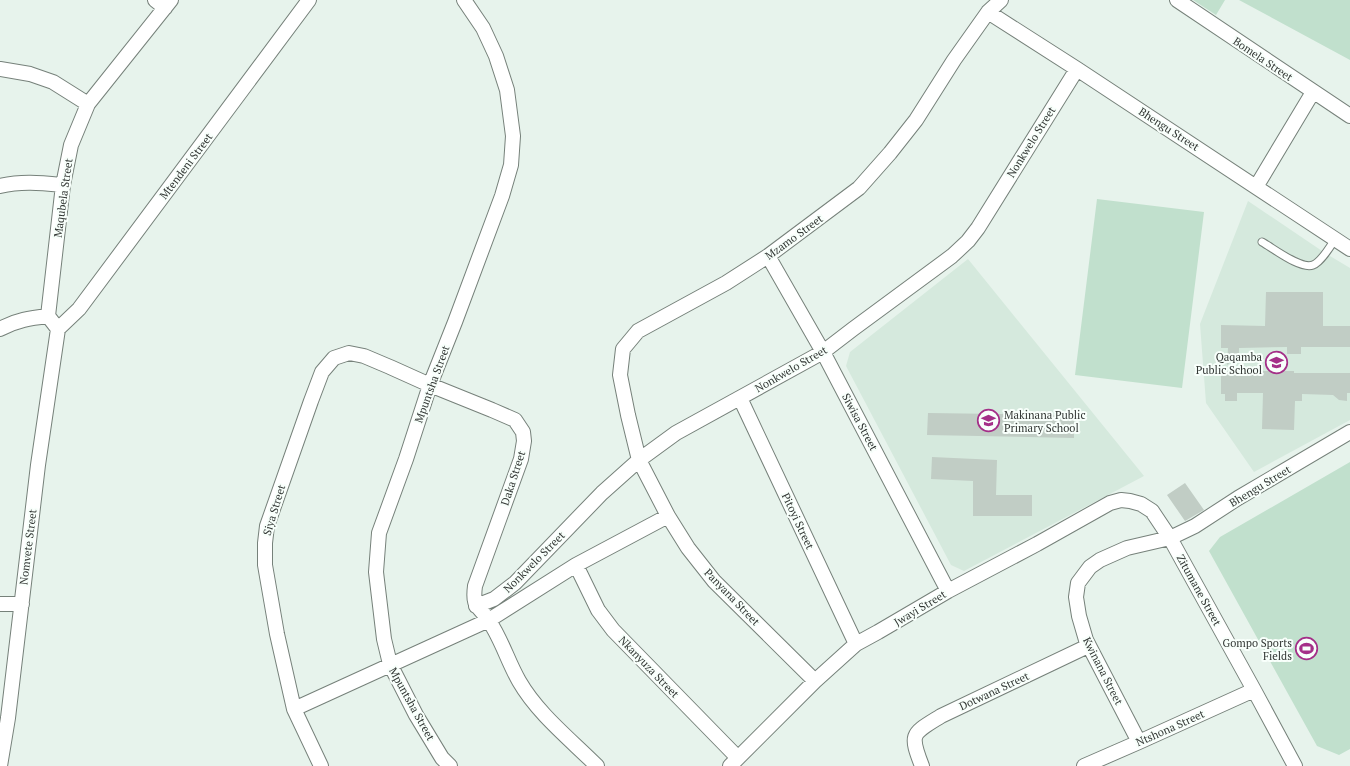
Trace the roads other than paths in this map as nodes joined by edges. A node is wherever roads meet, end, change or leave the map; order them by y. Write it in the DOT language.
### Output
graph roads {
  1 [pos="309,0"];
  2 [pos="464,0"];
  3 [pos="1001,0"];
  4 [pos="1177,0"];
  5 [pos="164,2"];
  6 [pos="988,12"];
  7 [pos="0,69"];
  8 [pos="1077,69"];
  9 [pos="1313,92"];
  10 [pos="88,104"];
  11 [pos="1350,116"];
  12 [pos="0,186"];
  13 [pos="63,186"];
  14 [pos="1256,187"];
  15 [pos="1335,239"];
  16 [pos="1262,242"];
  17 [pos="1350,249"];
  18 [pos="768,256"];
  19 [pos="48,316"];
  20 [pos="58,328"];
  21 [pos="0,329"];
  22 [pos="823,352"];
  23 [pos="430,385"];
  24 [pos="740,398"];
  25 [pos="1350,432"];
  26 [pos="639,460"];
  27 [pos="1141,504"];
  28 [pos="668,516"];
  29 [pos="1170,538"];
  30 [pos="576,564"];
  31 [pos="948,590"];
  32 [pos="0,604"];
  33 [pos="22,604"];
  34 [pos="476,606"];
  35 [pos="489,620"];
  36 [pos="856,644"];
  37 [pos="1088,646"];
  38 [pos="390,664"];
  39 [pos="815,681"];
  40 [pos="1254,690"];
  41 [pos="294,709"];
  42 [pos="1139,742"];
  43 [pos="734,762"];
  44 [pos="0,766"];
  45 [pos="321,766"];
  46 [pos="450,766"];
  47 [pos="597,766"];
  48 [pos="922,766"];
  49 [pos="1084,766"];
  50 [pos="1295,766"];
  1 -- 20 [label="street, Mtendeni Street"];
  2 -- 23 [label="street, Mpuntsha Street"];
  3 -- 6 [label="street, Mzamo Street"];
  4 -- 9 [label="street, Bomela Street"];
  5 -- 10 [label="street, Maqubela Street"];
  6 -- 8 [label="street, Bhengu Street"];
  6 -- 18 [label="street, Mzamo Street"];
  7 -- 10 [label="street"];
  8 -- 14 [label="street, Bhengu Street"];
  8 -- 22 [label="street, Nonkwelo Street"];
  9 -- 11 [label="street, Bomela Street"];
  9 -- 14 [label="street"];
  10 -- 13 [label="street, Maqubela Street"];
  12 -- 13 [label="street"];
  13 -- 19 [label="street, Maqubela Street"];
  14 -- 15 [label="street, Bhengu Street"];
  15 -- 16 [label="lane"];
  15 -- 17 [label="street, Bhengu Street"];
  18 -- 22 [label="street, Siwisa Street"];
  18 -- 26 [label="street, Mzamo Street"];
  19 -- 20 [label="street"];
  19 -- 21 [label="street"];
  20 -- 33 [label="street, Nomvete Street"];
  22 -- 24 [label="street, Nonkwelo Street"];
  22 -- 31 [label="street, Siwisa Street"];
  23 -- 34 [label="street, Daka Street"];
  23 -- 38 [label="street, Mpuntsha Street"];
  23 -- 41 [label="street, Siya Street"];
  24 -- 26 [label="street, Nonkwelo Street"];
  24 -- 36 [label="street, Pitoyi Street"];
  25 -- 29 [label="street, Bhengu Street"];
  26 -- 28 [label="street, Panyana Street"];
  26 -- 34 [label="street, Nonkwelo Street"];
  27 -- 29 [label="street, Zitumane Street"];
  27 -- 31 [label="street, Jwayi Street"];
  28 -- 30 [label="street"];
  28 -- 39 [label="street, Panyana Street"];
  29 -- 37 [label="street, Kwinana Street"];
  29 -- 40 [label="street, Zitumane Street"];
  30 -- 35 [label="street"];
  30 -- 43 [label="street, Nkanyuza Street"];
  31 -- 36 [label="street, Jwayi Street"];
  32 -- 33 [label="street"];
  33 -- 44 [label="street, Nomvete Street"];
  34 -- 35 [label="street"];
  35 -- 38 [label="street"];
  35 -- 47 [label="street"];
  36 -- 39 [label="street, Jwayi Street"];
  37 -- 42 [label="street, Kwinana Street"];
  37 -- 48 [label="street, Dotwana Street"];
  38 -- 41 [label="street"];
  38 -- 46 [label="street, Mpuntsha Street"];
  39 -- 43 [label="street, Jwayi Street"];
  40 -- 42 [label="street, Ntshona Street"];
  40 -- 50 [label="street, Zitumane Street"];
  41 -- 45 [label="street, Siya Street"];
  42 -- 49 [label="street, Ntshona Street"];
}
